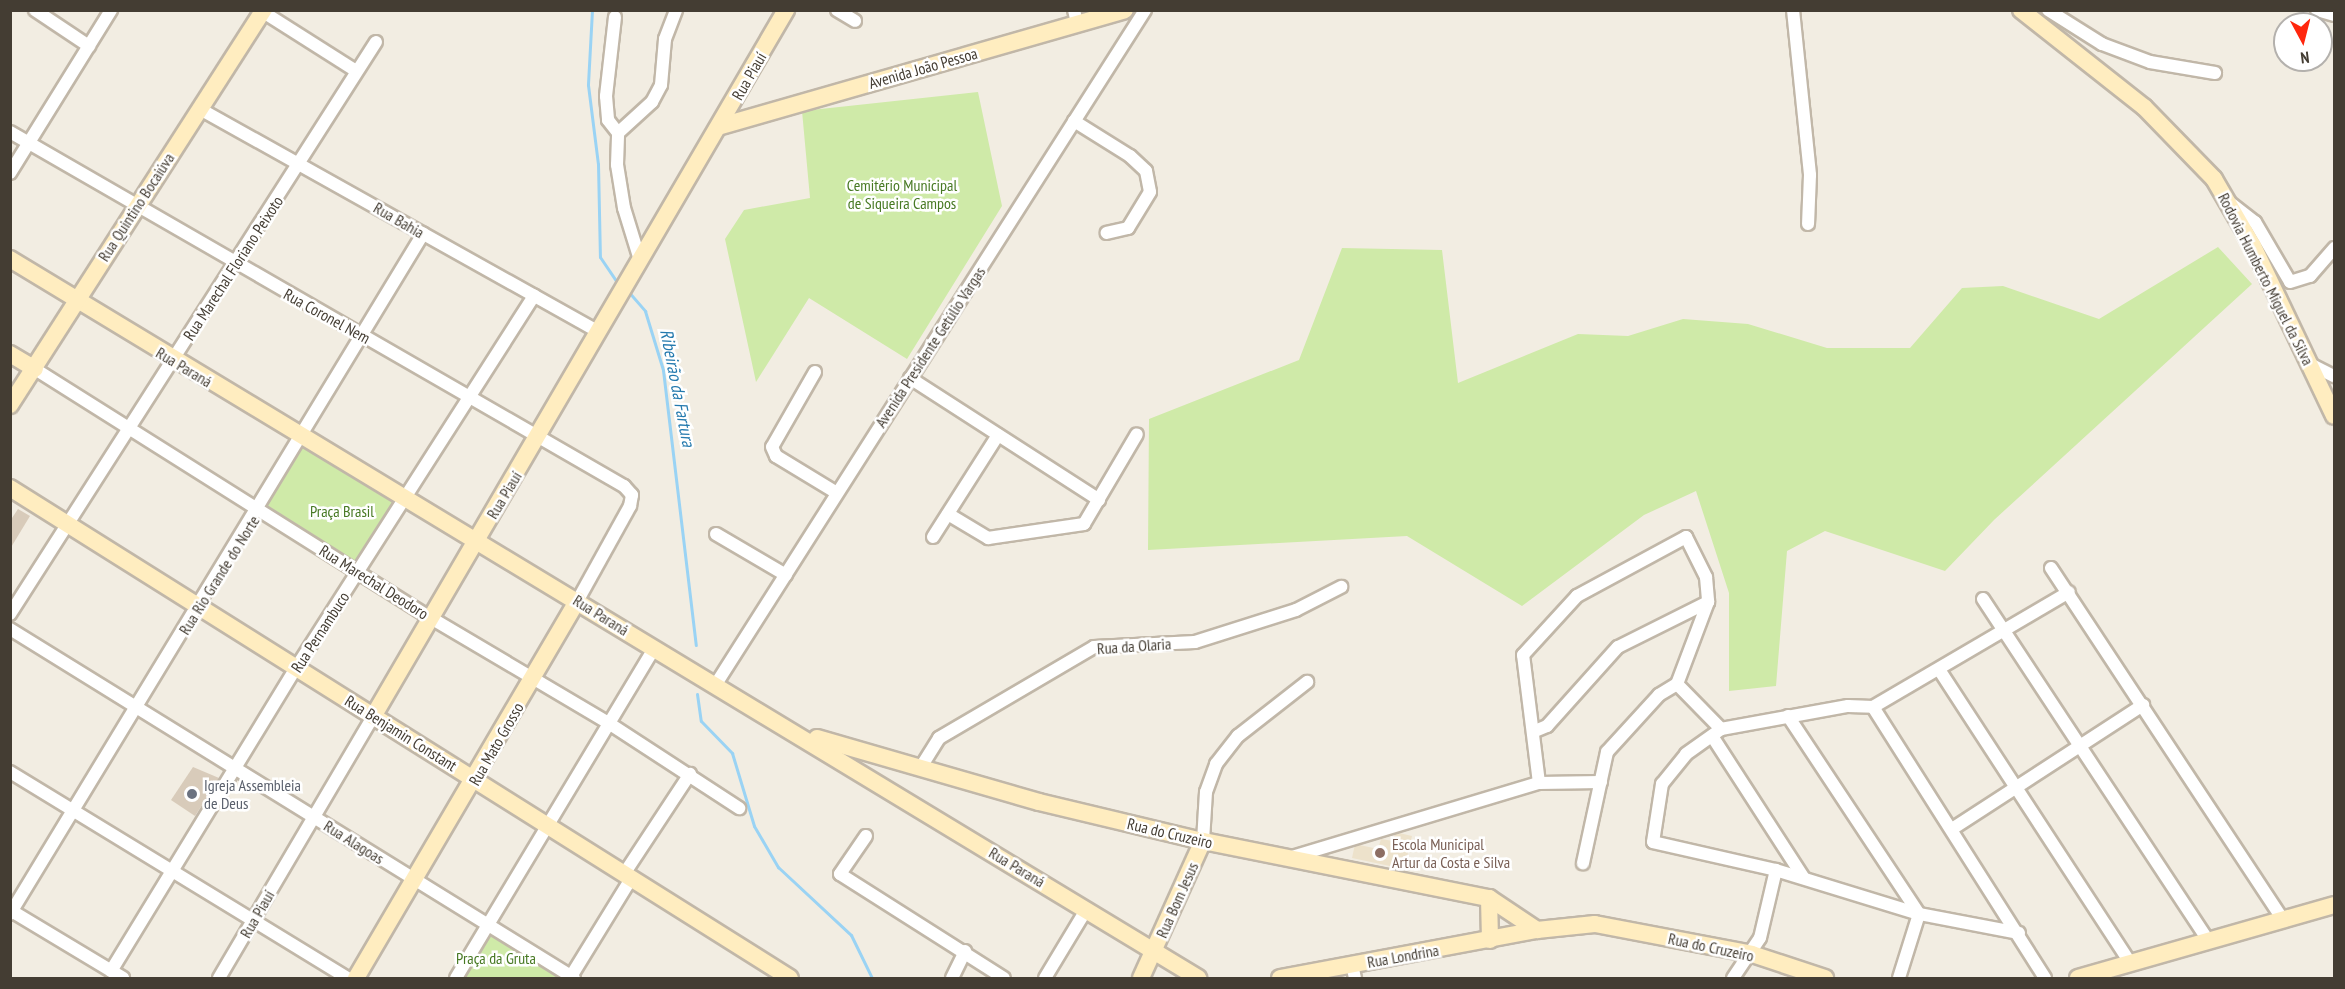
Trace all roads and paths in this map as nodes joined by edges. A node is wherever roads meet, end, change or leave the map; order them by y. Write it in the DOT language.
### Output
graph roads {
  1 [pos="35,10"];
  2 [pos="111,10"];
  3 [pos="676,10"];
  4 [pos="786,10"];
  5 [pos="837,10"];
  6 [pos="1125,10"];
  7 [pos="1145,10"];
  8 [pos="1793,10"];
  9 [pos="2021,10"];
  10 [pos="2048,10"];
  11 [pos="2317,10"];
  12 [pos="262,11"];
  13 [pos="2334,15"];
  14 [pos="615,17"];
  15 [pos="1076,17"];
  16 [pos="855,21"];
  17 [pos="376,42"];
  18 [pos="89,46"];
  19 [pos="356,71"];
  20 [pos="2215,73"];
  21 [pos="200,109"];
  22 [pos="1074,121"];
  23 [pos="721,126"];
  24 [pos="10,132"];
  25 [pos="618,133"];
  26 [pos="29,143"];
  27 [pos="299,165"];
  28 [pos="10,173"];
  29 [pos="2229,202"];
  30 [pos="137,206"];
  31 [pos="1808,224"];
  32 [pos="1107,233"];
  33 [pos="423,234"];
  34 [pos="2334,248"];
  35 [pos="10,259"];
  36 [pos="640,260"];
  37 [pos="234,264"];
  38 [pos="534,296"];
  39 [pos="77,299"];
  40 [pos="598,330"];
  41 [pos="362,335"];
  42 [pos="10,354"];
  43 [pos="173,361"];
  44 [pos="2308,363"];
  45 [pos="35,369"];
  46 [pos="815,372"];
  47 [pos="2334,376"];
  48 [pos="910,378"];
  49 [pos="472,399"];
  50 [pos="10,405"];
  51 [pos="2334,416"];
  52 [pos="131,428"];
  53 [pos="1137,434"];
  54 [pos="998,435"];
  55 [pos="301,436"];
  56 [pos="540,437"];
  57 [pos="10,488"];
  58 [pos="837,493"];
  59 [pos="405,497"];
  60 [pos="1099,500"];
  61 [pos="630,506"];
  62 [pos="259,510"];
  63 [pos="948,514"];
  64 [pos="69,525"];
  65 [pos="716,534"];
  66 [pos="933,537"];
  67 [pos="477,541"];
  68 [pos="2051,567"];
  69 [pos="358,573"];
  70 [pos="786,575"];
  71 [pos="1341,587"];
  72 [pos="2069,592"];
  73 [pos="1983,598"];
  74 [pos="578,600"];
  75 [pos="1708,602"];
  76 [pos="199,608"];
  77 [pos="10,614"];
  78 [pos="431,618"];
  79 [pos="10,629"];
  80 [pos="2004,633"];
  81 [pos="654,648"];
  82 [pos="296,668"];
  83 [pos="1940,671"];
  84 [pos="534,679"];
  85 [pos="1308,682"];
  86 [pos="716,684"];
  87 [pos="1677,684"];
  88 [pos="2144,705"];
  89 [pos="1873,707"];
  90 [pos="137,708"];
  91 [pos="374,715"];
  92 [pos="1788,716"];
  93 [pos="608,722"];
  94 [pos="1535,731"];
  95 [pos="1716,733"];
  96 [pos="800,734"];
  97 [pos="2080,746"];
  98 [pos="890,757"];
  99 [pos="921,767"];
  100 [pos="237,771"];
  101 [pos="10,772"];
  102 [pos="690,774"];
  103 [pos="475,780"];
  104 [pos="1601,782"];
  105 [pos="1539,783"];
  106 [pos="880,784"];
  107 [pos="2016,788"];
  108 [pos="739,808"];
  109 [pos="74,812"];
  110 [pos="313,817"];
  111 [pos="547,825"];
  112 [pos="1952,829"];
  113 [pos="866,836"];
  114 [pos="1203,841"];
  115 [pos="1292,857"];
  116 [pos="1583,863"];
  117 [pos="1776,870"];
  118 [pos="174,873"];
  119 [pos="627,876"];
  120 [pos="1804,878"];
  121 [pos="415,879"];
  122 [pos="1489,898"];
  123 [pos="2334,905"];
  124 [pos="1086,910"];
  125 [pos="11,912"];
  126 [pos="1919,914"];
  127 [pos="253,921"];
  128 [pos="2283,921"];
  129 [pos="1595,924"];
  130 [pos="487,926"];
  131 [pos="1537,930"];
  132 [pos="2019,933"];
  133 [pos="2207,939"];
  134 [pos="1490,940"];
  135 [pos="965,951"];
  136 [pos="1154,951"];
  137 [pos="1752,954"];
  138 [pos="2130,962"];
  139 [pos="111,971"];
  140 [pos="1354,972"];
  141 [pos="1194,977"];
  142 [pos="2081,977"];
  143 [pos="123,978"];
  144 [pos="219,978"];
  145 [pos="347,978"];
  146 [pos="356,978"];
  147 [pos="456,978"];
  148 [pos="572,978"];
  149 [pos="790,978"];
  150 [pos="952,978"];
  151 [pos="1004,978"];
  152 [pos="1045,978"];
  153 [pos="1141,978"];
  154 [pos="1280,978"];
  155 [pos="1734,978"];
  156 [pos="1823,978"];
  157 [pos="1899,978"];
  158 [pos="2045,978"];
  1 -- 18 [label="street"];
  2 -- 18 [label="street"];
  3 -- 25 [label="street"];
  4 -- 23 [label="street, Rua Piauí"];
  5 -- 16 [label="street"];
  6 -- 15 [label="street, Avenida João Pessoa"];
  7 -- 22 [label="street, Avenida Presidente Getúlio Vargas"];
  8 -- 31 [label="street"];
  9 -- 29 [label="street, Rodovia Humberto Miguel da Silva"];
  10 -- 20 [label="street"];
  11 -- 13 [label="street"];
  12 -- 19 [label="street"];
  12 -- 21 [label="street, Rua Quintino Bocaiúva"];
  14 -- 25 [label="street"];
  15 -- 23 [label="street, Avenida João Pessoa"];
  17 -- 19 [label="street, Rua Marechal Floriano Peixoto"];
  18 -- 26 [label="street"];
  19 -- 27 [label="street, Rua Marechal Floriano Peixoto"];
  21 -- 27 [label="street, Rua Bahia"];
  21 -- 30 [label="street, Rua Quintino Bocaiúva"];
  22 -- 32 [label="street"];
  22 -- 48 [label="street, Avenida Presidente Getúlio Vargas"];
  23 -- 36 [label="street, Rua Piauí"];
  24 -- 26 [label="street, Rua Coronel Nem"];
  25 -- 36 [label="street"];
  26 -- 28 [label="street"];
  26 -- 30 [label="street, Rua Coronel Nem"];
  27 -- 33 [label="street, Rua Bahia"];
  27 -- 37 [label="street, Rua Marechal Floriano Peixoto"];
  29 -- 34 [label="street"];
  29 -- 44 [label="street, Rodovia Humberto Miguel da Silva"];
  30 -- 37 [label="street, Rua Coronel Nem"];
  30 -- 39 [label="street, Rua Quintino Bocaiúva"];
  33 -- 38 [label="street, Rua Bahia"];
  33 -- 41 [label="street, Rua Rio Grande do Norte"];
  35 -- 39 [label="street, Rua Paraná"];
  36 -- 40 [label="street, Rua Piauí"];
  37 -- 41 [label="street, Rua Coronel Nem"];
  37 -- 43 [label="street, Rua Marechal Floriano Peixoto"];
  38 -- 40 [label="street, Rua Bahia"];
  38 -- 49 [label="street, Rua Pernambuco"];
  39 -- 43 [label="street, Rua Paraná"];
  39 -- 45 [label="street, Rua Quintino Bocaiúva"];
  40 -- 56 [label="street, Rua Piauí"];
  41 -- 49 [label="street, Rua Coronel Nem"];
  41 -- 55 [label="street, Rua Rio Grande do Norte"];
  42 -- 45 [label="street, Rua Marechal Deodoro"];
  43 -- 52 [label="street, Rua Marechal Floriano Peixoto"];
  43 -- 55 [label="street, Rua Paraná"];
  44 -- 47 [label="street"];
  44 -- 51 [label="street, Rodovia Humberto Miguel da Silva"];
  45 -- 50 [label="street, Rua Quintino Bocaiúva"];
  45 -- 52 [label="street, Rua Marechal Deodoro"];
  46 -- 58 [label="street"];
  48 -- 54 [label="street"];
  48 -- 58 [label="street, Avenida Presidente Getúlio Vargas"];
  49 -- 56 [label="street, Rua Coronel Nem"];
  49 -- 59 [label="street, Rua Pernambuco"];
  52 -- 62 [label="street, Rua Marechal Deodoro"];
  52 -- 64 [label="street, Rua Marechal Floriano Peixoto"];
  53 -- 60 [label="street"];
  54 -- 60 [label="street"];
  54 -- 63 [label="street"];
  55 -- 59 [label="street, Rua Paraná"];
  55 -- 62 [label="street, Rua Rio Grande do Norte"];
  56 -- 61 [label="street, Rua Coronel Nem"];
  56 -- 67 [label="street, Rua Piauí"];
  57 -- 64 [label="street, Rua Benjamin Constant"];
  58 -- 70 [label="street, Avenida Presidente Getúlio Vargas"];
  59 -- 67 [label="street, Rua Paraná"];
  59 -- 69 [label="street, Rua Pernambuco"];
  60 -- 63 [label="street"];
  61 -- 74 [label="street, Rua Mato Grosso"];
  62 -- 69 [label="street, Rua Marechal Deodoro"];
  62 -- 76 [label="street, Rua Rio Grande do Norte"];
  63 -- 66 [label="street"];
  64 -- 76 [label="street, Rua Benjamin Constant"];
  64 -- 77 [label="street, Rua Marechal Floriano Peixoto"];
  65 -- 70 [label="street"];
  67 -- 74 [label="street, Rua Paraná"];
  67 -- 78 [label="street, Rua Piauí"];
  68 -- 72 [label="street"];
  69 -- 78 [label="street, Rua Marechal Deodoro"];
  69 -- 82 [label="street, Rua Pernambuco"];
  70 -- 86 [label="street, Avenida Presidente Getúlio Vargas"];
  71 -- 99 [label="street, Rua da Olaria"];
  72 -- 80 [label="street"];
  72 -- 88 [label="street"];
  73 -- 80 [label="street"];
  74 -- 81 [label="street, Rua Paraná"];
  74 -- 84 [label="street, Rua Mato Grosso"];
  75 -- 87 [label="street"];
  75 -- 94 [label="street"];
  75 -- 94 [label="street"];
  76 -- 82 [label="street, Rua Benjamin Constant"];
  76 -- 90 [label="street, Rua Rio Grande do Norte"];
  78 -- 84 [label="street, Rua Marechal Deodoro"];
  78 -- 91 [label="street, Rua Piauí"];
  79 -- 90 [label="street, Rua Alagoas"];
  80 -- 83 [label="street"];
  80 -- 97 [label="street"];
  81 -- 86 [label="street, Rua Paraná"];
  81 -- 93 [label="street"];
  82 -- 91 [label="street, Rua Benjamin Constant"];
  82 -- 100 [label="street, Rua Pernambuco"];
  83 -- 89 [label="street"];
  83 -- 107 [label="street"];
  84 -- 93 [label="street, Rua Marechal Deodoro"];
  84 -- 103 [label="street, Rua Mato Grosso"];
  85 -- 114 [label="street, Rua Bom Jesus"];
  86 -- 96 [label="street, Rua Paraná"];
  87 -- 95 [label="street"];
  87 -- 104 [label="street"];
  88 -- 97 [label="street"];
  88 -- 128 [label="street"];
  89 -- 92 [label="street"];
  89 -- 112 [label="street"];
  90 -- 100 [label="street, Rua Alagoas"];
  90 -- 109 [label="street, Rua Rio Grande do Norte"];
  91 -- 103 [label="street, Rua Benjamin Constant"];
  91 -- 110 [label="street, Rua Piauí"];
  92 -- 95 [label="street"];
  92 -- 126 [label="street"];
  93 -- 102 [label="street, Rua Marechal Deodoro"];
  93 -- 111 [label="street"];
  94 -- 105 [label="street"];
  95 -- 117 [label="street"];
  95 -- 120 [label="street"];
  96 -- 98 [label="street, Rua do Cruzeiro"];
  96 -- 106 [label="street, Rua Paraná"];
  97 -- 107 [label="street"];
  97 -- 133 [label="street"];
  98 -- 99 [label="street, Rua do Cruzeiro"];
  98 -- 106 [label="street"];
  99 -- 114 [label="street, Rua do Cruzeiro"];
  100 -- 110 [label="street, Rua Alagoas"];
  100 -- 118 [label="street, Rua Pernambuco"];
  101 -- 109 [label="street"];
  102 -- 108 [label="street, Rua Marechal Deodoro"];
  102 -- 119 [label="street"];
  103 -- 111 [label="street, Rua Benjamin Constant"];
  103 -- 121 [label="street, Rua Mato Grosso"];
  104 -- 105 [label="street"];
  104 -- 116 [label="street"];
  105 -- 115 [label="street"];
  106 -- 124 [label="street, Rua Paraná"];
  107 -- 112 [label="street"];
  107 -- 138 [label="street"];
  109 -- 118 [label="street"];
  109 -- 125 [label="street, Rua Rio Grande do Norte"];
  110 -- 121 [label="street, Rua Alagoas"];
  110 -- 127 [label="street, Rua Piauí"];
  111 -- 119 [label="street, Rua Benjamin Constant"];
  111 -- 130 [label="street"];
  112 -- 132 [label="street"];
  113 -- 135 [label="street"];
  114 -- 115 [label="street, Rua do Cruzeiro"];
  114 -- 136 [label="street, Rua Bom Jesus"];
  115 -- 122 [label="street, Rua do Cruzeiro"];
  117 -- 120 [label="street"];
  117 -- 137 [label="street"];
  118 -- 127 [label="street"];
  118 -- 139 [label="street, Rua Pernambuco"];
  119 -- 148 [label="street"];
  119 -- 149 [label="street, Rua Benjamin Constant"];
  120 -- 126 [label="street"];
  121 -- 130 [label="street, Rua Alagoas"];
  121 -- 146 [label="street, Rua Mato Grosso"];
  122 -- 131 [label="street, Rua do Cruzeiro"];
  122 -- 134 [label="street"];
  123 -- 128 [label="street"];
  124 -- 136 [label="street, Rua Paraná"];
  124 -- 152 [label="street"];
  125 -- 139 [label="street"];
  126 -- 132 [label="street"];
  126 -- 157 [label="street"];
  127 -- 144 [label="street, Rua Piauí"];
  127 -- 145 [label="street"];
  128 -- 133 [label="street"];
  129 -- 131 [label="street, Rua Londrina"];
  129 -- 137 [label="street, Rua do Cruzeiro"];
  130 -- 147 [label="street"];
  130 -- 148 [label="street, Rua Alagoas"];
  131 -- 134 [label="street, Rua Londrina"];
  132 -- 158 [label="street"];
  133 -- 138 [label="street"];
  134 -- 140 [label="street, Rua Londrina"];
  135 -- 150 [label="street"];
  135 -- 151 [label="street"];
  136 -- 141 [label="street, Rua Paraná"];
  136 -- 153 [label="street, Rua Bom Jesus"];
  137 -- 155 [label="street"];
  137 -- 156 [label="street, Rua do Cruzeiro"];
  138 -- 142 [label="street"];
  139 -- 143 [label="street"];
  140 -- 154 [label="street, Rua Londrina"];
}
